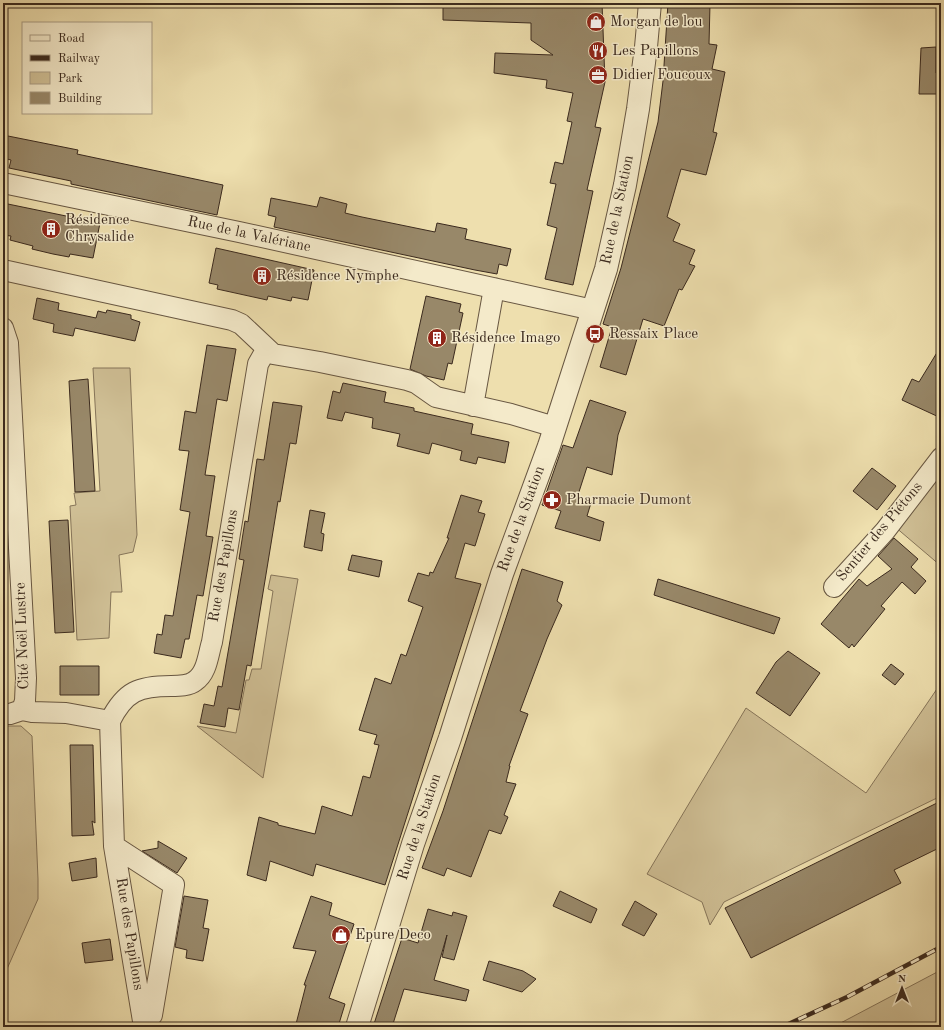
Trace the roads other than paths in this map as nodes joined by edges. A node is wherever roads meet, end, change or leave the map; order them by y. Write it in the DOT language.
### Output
graph roads {
  1 [pos="650,3"];
  2 [pos="3,183"];
  3 [pos="3,270"];
  4 [pos="494,288"];
  5 [pos="593,310"];
  6 [pos="3,328"];
  7 [pos="266,350"];
  8 [pos="473,406"];
  9 [pos="555,427"];
  10 [pos="941,458"];
  11 [pos="834,587"];
  12 [pos="12,712"];
  13 [pos="110,721"];
  14 [pos="114,846"];
  15 [pos="143,1024"];
  16 [pos="357,1027"];
  1 -- 5 [label="street, Rue de la Station"];
  2 -- 4 [label="street, Rue de la Valériane"];
  3 -- 7 [label="street"];
  4 -- 5 [label="street, Rue de la Valériane"];
  4 -- 8 [label="street"];
  5 -- 9 [label="street, Rue de la Station"];
  6 -- 12 [label="street, Cité Noël Lustre"];
  7 -- 8 [label="street"];
  7 -- 13 [label="street, Rue des Papillons"];
  8 -- 9 [label="street"];
  9 -- 16 [label="street, Rue de la Station"];
  10 -- 11 [label="street, Sentier des Piétons"];
  12 -- 13 [label="street"];
  13 -- 14 [label="street, Rue des Papillons"];
  14 -- 15 [label="street, Rue des Papillons"];
  14 -- 15 [label="street, Rue des Papillons"];
}
